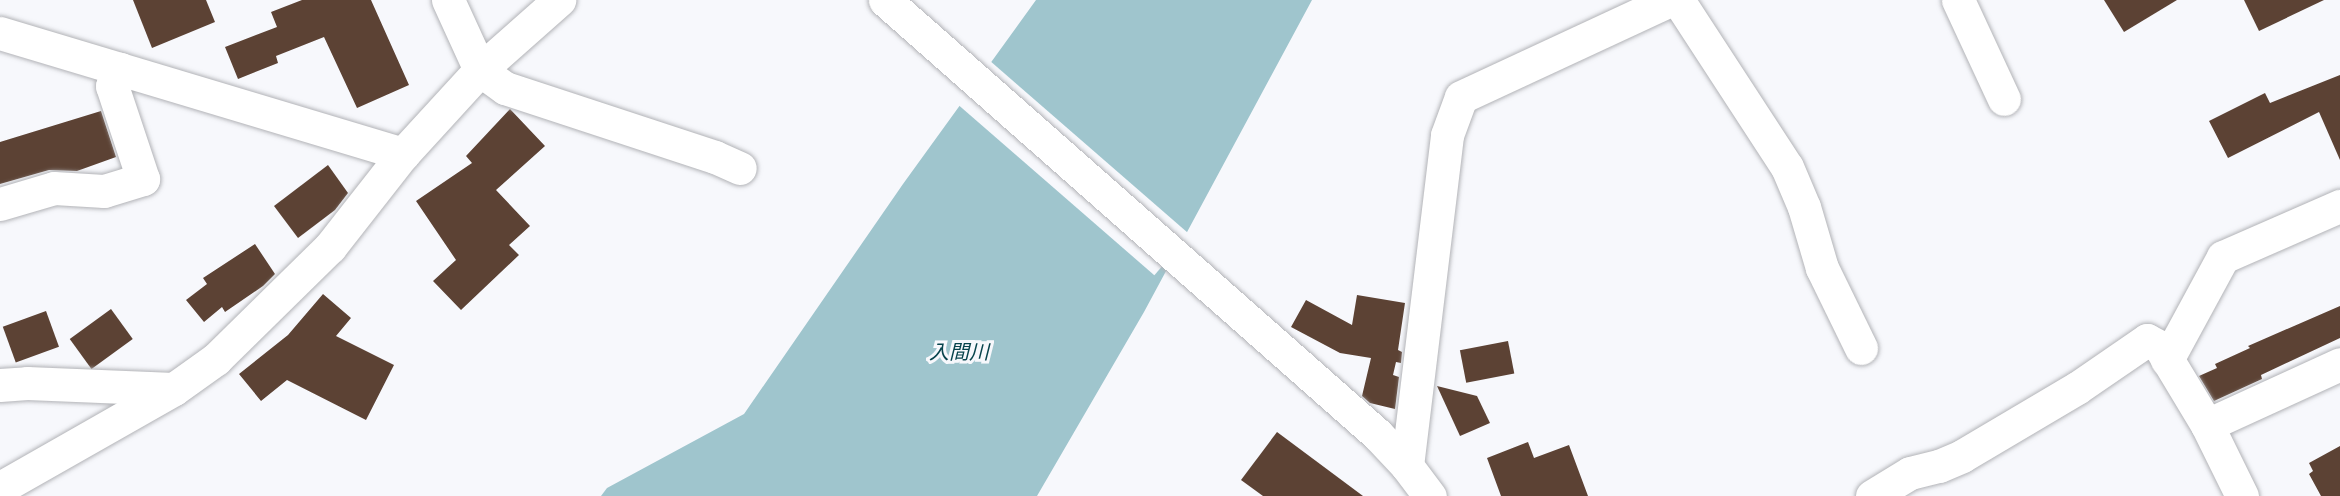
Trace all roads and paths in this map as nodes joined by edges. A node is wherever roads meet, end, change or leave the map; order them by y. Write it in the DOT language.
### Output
graph roads {
  1 [pos="448,0"];
  2 [pos="559,0"];
  3 [pos="1670,0"];
  4 [pos="1678,0"];
  5 [pos="1958,0"];
  6 [pos="892,7"];
  7 [pos="1615,11"];
  8 [pos="0,33"];
  9 [pos="120,69"];
  10 [pos="480,70"];
  11 [pos="2004,99"];
  12 [pos="403,154"];
  13 [pos="740,168"];
  14 [pos="0,204"];
  15 [pos="2340,206"];
  16 [pos="1861,348"];
  17 [pos="2167,360"];
  18 [pos="2340,364"];
  19 [pos="0,385"];
  20 [pos="174,389"];
  21 [pos="2207,425"];
  22 [pos="1407,466"];
  23 [pos="0,488"];
  24 [pos="1430,496"];
  25 [pos="1872,496"];
  26 [pos="2242,496"];
  1 -- 10 [label="street"];
  2 -- 10 [label="street"];
  3 -- 7 [label="street"];
  4 -- 16 [label="street"];
  5 -- 11 [label="street"];
  6 -- 22 [label="street"];
  7 -- 22 [label="street"];
  8 -- 9 [label="street"];
  9 -- 12 [label="street"];
  9 -- 14 [label="street"];
  10 -- 12 [label="street"];
  10 -- 13 [label="street"];
  12 -- 20 [label="street"];
  15 -- 17 [label="street"];
  17 -- 21 [label="street"];
  17 -- 25 [label="street"];
  18 -- 21 [label="street"];
  19 -- 20 [label="street"];
  20 -- 23 [label="street"];
  21 -- 26 [label="street"];
  22 -- 24 [label="street"];
}
